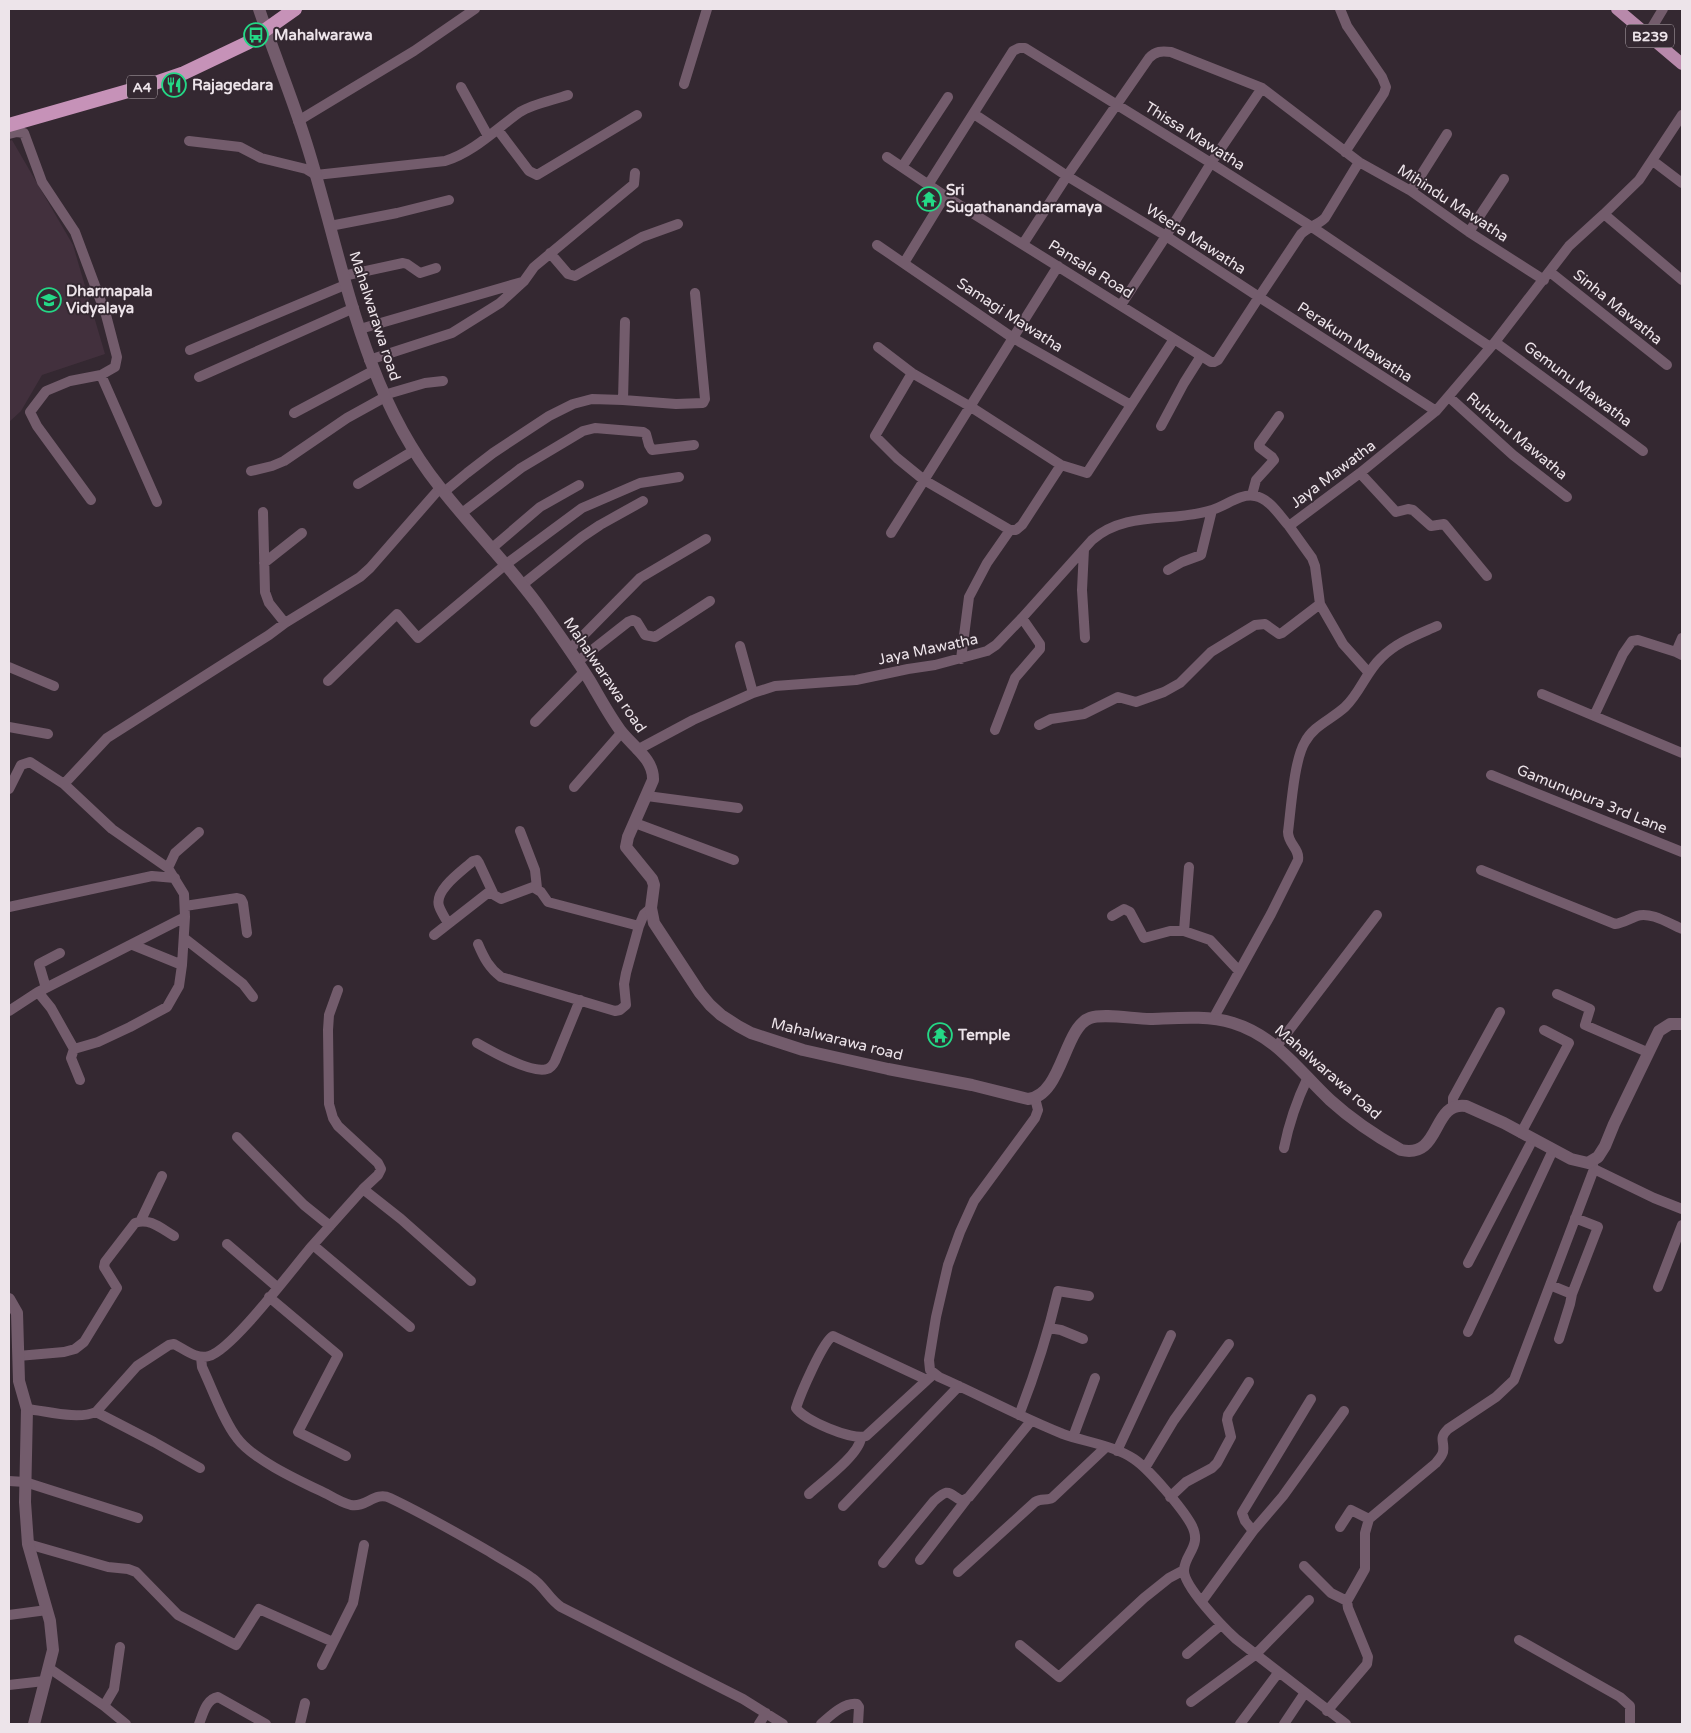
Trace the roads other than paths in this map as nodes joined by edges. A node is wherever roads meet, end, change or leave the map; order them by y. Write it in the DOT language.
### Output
graph roads {
  1 [pos="259,9"];
  2 [pos="284,9"];
  3 [pos="295,9"];
  4 [pos="475,9"];
  5 [pos="707,9"];
  6 [pos="1340,9"];
  7 [pos="1617,9"];
  8 [pos="1663,9"];
  9 [pos="265,26"];
  10 [pos="1648,34"];
  11 [pos="1682,64"];
  12 [pos="684,84"];
  13 [pos="461,87"];
  14 [pos="1262,88"];
  15 [pos="568,96"];
  16 [pos="948,97"];
  17 [pos="1117,105"];
  18 [pos="637,114"];
  19 [pos="974,114"];
  20 [pos="1682,115"];
  21 [pos="9,117"];
  22 [pos="298,121"];
  23 [pos="9,125"];
  24 [pos="493,133"];
  25 [pos="9,134"];
  26 [pos="1447,134"];
  27 [pos="189,141"];
  28 [pos="1345,152"];
  29 [pos="887,157"];
  30 [pos="1653,160"];
  31 [pos="1359,162"];
  32 [pos="1211,163"];
  33 [pos="902,167"];
  34 [pos="635,173"];
  35 [pos="316,175"];
  36 [pos="1067,176"];
  37 [pos="1504,179"];
  38 [pos="1682,182"];
  39 [pos="928,184"];
  40 [pos="1411,191"];
  41 [pos="945,196"];
  42 [pos="450,200"];
  43 [pos="1604,214"];
  44 [pos="678,224"];
  45 [pos="330,226"];
  46 [pos="1312,227"];
  47 [pos="1469,232"];
  48 [pos="1166,236"];
  49 [pos="1023,244"];
  50 [pos="877,245"];
  51 [pos="550,253"];
  52 [pos="904,263"];
  53 [pos="1058,266"];
  54 [pos="436,268"];
  55 [pos="1547,276"];
  56 [pos="1682,280"];
  57 [pos="344,281"];
  58 [pos="524,281"];
  59 [pos="695,293"];
  60 [pos="1258,297"];
  61 [pos="1121,305"];
  62 [pos="354,308"];
  63 [pos="625,322"];
  64 [pos="360,329"];
  65 [pos="1012,338"];
  66 [pos="1174,339"];
  67 [pos="1493,344"];
  68 [pos="878,347"];
  69 [pos="190,350"];
  70 [pos="1201,356"];
  71 [pos="371,365"];
  72 [pos="1667,365"];
  73 [pos="912,373"];
  74 [pos="101,375"];
  75 [pos="199,377"];
  76 [pos="443,382"];
  77 [pos="385,396"];
  78 [pos="1449,397"];
  79 [pos="623,400"];
  80 [pos="1130,405"];
  81 [pos="971,407"];
  82 [pos="1436,411"];
  83 [pos="294,413"];
  84 [pos="1280,416"];
  85 [pos="1161,426"];
  86 [pos="694,446"];
  87 [pos="413,451"];
  88 [pos="1643,451"];
  89 [pos="1062,465"];
  90 [pos="251,471"];
  91 [pos="1360,473"];
  92 [pos="679,477"];
  93 [pos="924,480"];
  94 [pos="358,484"];
  95 [pos="579,485"];
  96 [pos="442,490"];
  97 [pos="1252,495"];
  98 [pos="1566,497"];
  99 [pos="91,500"];
  100 [pos="643,501"];
  101 [pos="157,502"];
  102 [pos="1212,510"];
  103 [pos="263,512"];
  104 [pos="462,513"];
  105 [pos="1289,526"];
  106 [pos="1010,530"];
  107 [pos="302,533"];
  108 [pos="891,533"];
  109 [pos="706,539"];
  110 [pos="491,549"];
  111 [pos="1084,549"];
  112 [pos="264,563"];
  113 [pos="505,565"];
  114 [pos="1168,570"];
  115 [pos="1487,576"];
  116 [pos="522,585"];
  117 [pos="710,601"];
  118 [pos="1320,604"];
  119 [pos="1022,618"];
  120 [pos="285,623"];
  121 [pos="1437,626"];
  122 [pos="1085,638"];
  123 [pos="1682,638"];
  124 [pos="740,646"];
  125 [pos="569,650"];
  126 [pos="1679,654"];
  127 [pos="961,659"];
  128 [pos="9,667"];
  129 [pos="581,667"];
  130 [pos="1369,673"];
  131 [pos="328,681"];
  132 [pos="54,686"];
  133 [pos="753,693"];
  134 [pos="1542,694"];
  135 [pos="1594,716"];
  136 [pos="536,722"];
  137 [pos="1039,725"];
  138 [pos="9,727"];
  139 [pos="995,730"];
  140 [pos="622,732"];
  141 [pos="48,734"];
  142 [pos="637,750"];
  143 [pos="1682,753"];
  144 [pos="1491,775"];
  145 [pos="64,784"];
  146 [pos="574,787"];
  147 [pos="9,789"];
  148 [pos="647,796"];
  149 [pos="738,808"];
  150 [pos="635,823"];
  151 [pos="520,831"];
  152 [pos="199,832"];
  153 [pos="1682,852"];
  154 [pos="734,860"];
  155 [pos="1189,867"];
  156 [pos="168,868"];
  157 [pos="1481,870"];
  158 [pos="175,878"];
  159 [pos="537,888"];
  160 [pos="493,893"];
  161 [pos="184,906"];
  162 [pos="9,907"];
  163 [pos="651,908"];
  164 [pos="1112,916"];
  165 [pos="1377,916"];
  166 [pos="185,917"];
  167 [pos="448,923"];
  168 [pos="638,926"];
  169 [pos="1682,929"];
  170 [pos="1184,931"];
  171 [pos="247,933"];
  172 [pos="434,935"];
  173 [pos="184,938"];
  174 [pos="478,944"];
  175 [pos="133,945"];
  176 [pos="60,954"];
  177 [pos="182,965"];
  178 [pos="1239,971"];
  179 [pos="42,990"];
  180 [pos="338,990"];
  181 [pos="1558,994"];
  182 [pos="253,997"];
  183 [pos="580,1000"];
  184 [pos="9,1011"];
  185 [pos="1500,1012"];
  186 [pos="1213,1019"];
  187 [pos="1682,1024"];
  188 [pos="1544,1030"];
  189 [pos="477,1043"];
  190 [pos="1277,1046"];
  191 [pos="74,1049"];
  192 [pos="1647,1052"];
  193 [pos="1308,1077"];
  194 [pos="80,1080"];
  195 [pos="1035,1098"];
  196 [pos="1453,1107"];
  197 [pos="1527,1136"];
  198 [pos="237,1137"];
  199 [pos="1284,1148"];
  200 [pos="1553,1150"];
  201 [pos="1593,1165"];
  202 [pos="162,1176"];
  203 [pos="364,1189"];
  204 [pos="1682,1209"];
  205 [pos="1575,1218"];
  206 [pos="141,1220"];
  207 [pos="1682,1225"];
  208 [pos="330,1226"];
  209 [pos="174,1236"];
  210 [pos="227,1244"];
  211 [pos="313,1245"];
  212 [pos="1468,1263"];
  213 [pos="471,1281"];
  214 [pos="1550,1285"];
  215 [pos="277,1287"];
  216 [pos="1658,1287"];
  217 [pos="1572,1294"];
  218 [pos="1089,1296"];
  219 [pos="268,1298"];
  220 [pos="9,1299"];
  221 [pos="410,1327"];
  222 [pos="1049,1328"];
  223 [pos="1468,1332"];
  224 [pos="1171,1335"];
  225 [pos="1083,1339"];
  226 [pos="1559,1340"];
  227 [pos="1229,1344"];
  228 [pos="18,1356"];
  229 [pos="201,1357"];
  230 [pos="930,1377"];
  231 [pos="1096,1378"];
  232 [pos="1250,1382"];
  233 [pos="959,1386"];
  234 [pos="1311,1400"];
  235 [pos="27,1409"];
  236 [pos="1344,1411"];
  237 [pos="96,1412"];
  238 [pos="1019,1415"];
  239 [pos="1031,1421"];
  240 [pos="1074,1437"];
  241 [pos="861,1438"];
  242 [pos="1106,1447"];
  243 [pos="1117,1451"];
  244 [pos="346,1456"];
  245 [pos="200,1468"];
  246 [pos="1145,1468"];
  247 [pos="9,1481"];
  248 [pos="25,1482"];
  249 [pos="809,1494"];
  250 [pos="1170,1497"];
  251 [pos="966,1500"];
  252 [pos="843,1506"];
  253 [pos="138,1518"];
  254 [pos="1369,1519"];
  255 [pos="1340,1527"];
  256 [pos="1252,1531"];
  257 [pos="28,1544"];
  258 [pos="364,1545"];
  259 [pos="920,1560"];
  260 [pos="883,1563"];
  261 [pos="1304,1566"];
  262 [pos="1184,1570"];
  263 [pos="958,1572"];
  264 [pos="1310,1600"];
  265 [pos="1202,1601"];
  266 [pos="1347,1601"];
  267 [pos="47,1610"];
  268 [pos="9,1615"];
  269 [pos="1221,1625"];
  270 [pos="1519,1640"];
  271 [pos="333,1642"];
  272 [pos="1020,1645"];
  273 [pos="120,1647"];
  274 [pos="1187,1654"];
  275 [pos="1255,1655"];
  276 [pos="322,1665"];
  277 [pos="49,1668"];
  278 [pos="1278,1673"];
  279 [pos="44,1681"];
  280 [pos="9,1685"];
  281 [pos="1304,1694"];
  282 [pos="1191,1702"];
  283 [pos="305,1703"];
  284 [pos="104,1706"];
  285 [pos="1327,1711"];
  286 [pos="766,1712"];
  287 [pos="34,1724"];
  288 [pos="126,1724"];
  289 [pos="198,1724"];
  290 [pos="266,1724"];
  291 [pos="300,1724"];
  292 [pos="759,1724"];
  293 [pos="783,1724"];
  294 [pos="821,1724"];
  295 [pos="858,1724"];
  296 [pos="1240,1724"];
  297 [pos="1284,1724"];
  298 [pos="1346,1724"];
  299 [pos="1630,1724"];
  1 -- 9 [label="street, Mahalwarawa road"];
  2 -- 9 [label="highway, A4"];
  3 -- 9 [label="highway, A4"];
  4 -- 22 [label="street"];
  5 -- 12 [label="street"];
  6 -- 28 [label="street"];
  7 -- 10 [label="main road, B239"];
  8 -- 10 [label="street"];
  9 -- 21 [label="highway, A4"];
  9 -- 22 [label="street, Mahalwarawa road"];
  9 -- 23 [label="highway, A4"];
  10 -- 11 [label="main road, B239"];
  13 -- 24 [label="street"];
  14 -- 17 [label="street, Mihindu Mawatha"];
  14 -- 28 [label="street, Mihindu Mawatha"];
  14 -- 32 [label="street"];
  15 -- 24 [label="street"];
  16 -- 33 [label="street"];
  17 -- 19 [label="street, Thissa Mawatha"];
  17 -- 32 [label="street, Thissa Mawatha"];
  17 -- 36 [label="street, Mihindu Mawatha"];
  18 -- 24 [label="street"];
  19 -- 36 [label="street, Weera Mawatha"];
  19 -- 39 [label="street, Thissa Mawatha"];
  20 -- 30 [label="street, Jaya Mawatha"];
  22 -- 35 [label="street, Mahalwarawa road"];
  24 -- 35 [label="street"];
  25 -- 74 [label="street"];
  26 -- 40 [label="street"];
  27 -- 35 [label="street"];
  28 -- 31 [label="street, Mihindu Mawatha"];
  29 -- 33 [label="street, Pansala Road"];
  30 -- 38 [label="street"];
  30 -- 43 [label="street, Jaya Mawatha"];
  31 -- 40 [label="street, Mihindu Mawatha"];
  31 -- 46 [label="street"];
  32 -- 46 [label="street, Thissa Mawatha"];
  32 -- 48 [label="street"];
  33 -- 39 [label="street, Pansala Road"];
  34 -- 51 [label="street"];
  35 -- 45 [label="street, Mahalwarawa road"];
  36 -- 48 [label="street, Weera Mawatha"];
  36 -- 49 [label="street, Mihindu Mawatha"];
  37 -- 47 [label="street"];
  39 -- 41 [label="street, Pansala Road"];
  40 -- 47 [label="street, Mihindu Mawatha"];
  41 -- 49 [label="street, Pansala Road"];
  41 -- 52 [label="street"];
  42 -- 45 [label="street"];
  43 -- 55 [label="street, Jaya Mawatha"];
  43 -- 56 [label="street"];
  44 -- 51 [label="street"];
  45 -- 57 [label="street, Mahalwarawa road"];
  46 -- 60 [label="street"];
  46 -- 67 [label="street, Thissa Mawatha"];
  47 -- 55 [label="street, Mihindu Mawatha"];
  48 -- 60 [label="street, Weera Mawatha"];
  48 -- 61 [label="street"];
  49 -- 53 [label="street, Pansala Road"];
  50 -- 52 [label="street, Samagi Mawatha"];
  51 -- 58 [label="street"];
  52 -- 65 [label="street, Samagi Mawatha"];
  53 -- 61 [label="street, Pansala Road"];
  53 -- 65 [label="street"];
  54 -- 57 [label="street"];
  55 -- 67 [label="street, Jaya Mawatha"];
  55 -- 72 [label="street, Sinha Mawatha"];
  57 -- 62 [label="street, Mahalwarawa road"];
  57 -- 69 [label="street"];
  58 -- 64 [label="street"];
  58 -- 71 [label="street"];
  59 -- 79 [label="street"];
  60 -- 70 [label="street"];
  60 -- 82 [label="street, Perakum Mawatha"];
  61 -- 66 [label="street, Pansala Road"];
  62 -- 64 [label="street, Mahalwarawa road"];
  62 -- 75 [label="street"];
  63 -- 79 [label="street"];
  64 -- 71 [label="street, Mahalwarawa road"];
  65 -- 80 [label="street, Samagi Mawatha"];
  65 -- 81 [label="street"];
  66 -- 70 [label="street, Pansala Road"];
  66 -- 80 [label="street"];
  67 -- 78 [label="street, Jaya Mawatha"];
  67 -- 88 [label="street, Gemunu Mawatha"];
  68 -- 73 [label="street"];
  70 -- 85 [label="street"];
  71 -- 77 [label="street, Mahalwarawa road"];
  71 -- 83 [label="street"];
  73 -- 81 [label="street"];
  73 -- 93 [label="street"];
  74 -- 99 [label="street"];
  74 -- 101 [label="street"];
  76 -- 77 [label="street"];
  77 -- 87 [label="street, Mahalwarawa road"];
  77 -- 90 [label="street"];
  78 -- 82 [label="street, Jaya Mawatha"];
  78 -- 98 [label="street, Ruhunu Mawatha"];
  79 -- 96 [label="street"];
  80 -- 89 [label="street"];
  81 -- 89 [label="street"];
  81 -- 93 [label="street"];
  82 -- 91 [label="street, Jaya Mawatha"];
  84 -- 97 [label="street"];
  86 -- 104 [label="street"];
  87 -- 94 [label="street"];
  87 -- 96 [label="street, Mahalwarawa road"];
  89 -- 106 [label="street"];
  91 -- 105 [label="street, Jaya Mawatha"];
  91 -- 115 [label="street"];
  92 -- 113 [label="street"];
  93 -- 106 [label="street"];
  93 -- 108 [label="street"];
  95 -- 110 [label="street"];
  96 -- 104 [label="street, Mahalwarawa road"];
  96 -- 120 [label="street"];
  97 -- 102 [label="street, Jaya Mawatha"];
  97 -- 105 [label="street, Jaya Mawatha"];
  100 -- 116 [label="street"];
  102 -- 111 [label="street, Jaya Mawatha"];
  102 -- 114 [label="street"];
  103 -- 112 [label="street"];
  104 -- 110 [label="street, Mahalwarawa road"];
  105 -- 118 [label="street"];
  106 -- 127 [label="street"];
  107 -- 112 [label="street"];
  109 -- 125 [label="street"];
  110 -- 113 [label="street, Mahalwarawa road"];
  111 -- 119 [label="street, Jaya Mawatha"];
  111 -- 122 [label="street"];
  112 -- 120 [label="street"];
  113 -- 116 [label="street, Mahalwarawa road"];
  113 -- 131 [label="street"];
  116 -- 125 [label="street, Mahalwarawa road"];
  117 -- 129 [label="street"];
  118 -- 130 [label="street"];
  118 -- 137 [label="street"];
  119 -- 127 [label="street, Jaya Mawatha"];
  119 -- 139 [label="street"];
  120 -- 145 [label="street"];
  121 -- 130 [label="street"];
  123 -- 126 [label="street"];
  124 -- 133 [label="street"];
  125 -- 129 [label="street, Mahalwarawa road"];
  126 -- 135 [label="street"];
  127 -- 133 [label="street, Jaya Mawatha"];
  128 -- 132 [label="street"];
  129 -- 136 [label="street"];
  129 -- 140 [label="street, Mahalwarawa road"];
  130 -- 178 [label="street"];
  133 -- 142 [label="street, Jaya Mawatha"];
  134 -- 135 [label="street"];
  135 -- 143 [label="street"];
  138 -- 141 [label="street"];
  140 -- 142 [label="street, Mahalwarawa road"];
  140 -- 146 [label="street"];
  142 -- 148 [label="street, Mahalwarawa road"];
  144 -- 153 [label="street, Gamunupura 3rd Lane"];
  145 -- 147 [label="street"];
  145 -- 156 [label="street"];
  148 -- 149 [label="street"];
  148 -- 150 [label="street, Mahalwarawa road"];
  150 -- 154 [label="street"];
  150 -- 163 [label="street, Mahalwarawa road"];
  151 -- 159 [label="street"];
  152 -- 156 [label="street"];
  155 -- 170 [label="street"];
  156 -- 158 [label="street"];
  157 -- 169 [label="street"];
  158 -- 161 [label="street"];
  158 -- 162 [label="street"];
  159 -- 160 [label="street"];
  159 -- 168 [label="street"];
  160 -- 167 [label="street"];
  160 -- 167 [label="street"];
  161 -- 166 [label="street"];
  161 -- 171 [label="street"];
  163 -- 168 [label="street"];
  163 -- 195 [label="street, Mahalwarawa road"];
  164 -- 170 [label="street"];
  165 -- 190 [label="street"];
  166 -- 173 [label="street"];
  166 -- 175 [label="street"];
  167 -- 172 [label="street"];
  168 -- 183 [label="street"];
  170 -- 178 [label="street"];
  173 -- 177 [label="street"];
  173 -- 182 [label="street"];
  174 -- 183 [label="street"];
  175 -- 177 [label="street"];
  175 -- 179 [label="street"];
  176 -- 179 [label="street"];
  177 -- 191 [label="street"];
  178 -- 186 [label="street"];
  179 -- 184 [label="street"];
  179 -- 191 [label="street"];
  180 -- 203 [label="street"];
  181 -- 192 [label="street"];
  183 -- 189 [label="street"];
  185 -- 196 [label="street"];
  186 -- 190 [label="street, Mahalwarawa road"];
  186 -- 195 [label="street, Mahalwarawa road"];
  187 -- 192 [label="street"];
  188 -- 197 [label="street"];
  190 -- 193 [label="street, Mahalwarawa road"];
  191 -- 194 [label="street"];
  192 -- 201 [label="street"];
  193 -- 196 [label="street, Mahalwarawa road"];
  193 -- 199 [label="street"];
  195 -- 230 [label="street"];
  196 -- 197 [label="street"];
  197 -- 200 [label="street"];
  197 -- 212 [label="street"];
  198 -- 208 [label="street"];
  200 -- 201 [label="street"];
  200 -- 223 [label="street"];
  201 -- 204 [label="street"];
  201 -- 205 [label="street"];
  202 -- 206 [label="street"];
  203 -- 208 [label="street"];
  203 -- 213 [label="street"];
  205 -- 214 [label="street"];
  205 -- 217 [label="street"];
  206 -- 209 [label="street"];
  206 -- 228 [label="street"];
  207 -- 216 [label="street"];
  208 -- 211 [label="street"];
  210 -- 215 [label="street"];
  211 -- 215 [label="street"];
  211 -- 221 [label="street"];
  214 -- 217 [label="street"];
  214 -- 254 [label="street"];
  215 -- 219 [label="street"];
  217 -- 226 [label="street"];
  218 -- 222 [label="street"];
  219 -- 229 [label="street"];
  219 -- 244 [label="street"];
  220 -- 228 [label="street"];
  222 -- 225 [label="street"];
  222 -- 238 [label="street"];
  224 -- 243 [label="street"];
  227 -- 246 [label="street"];
  228 -- 235 [label="street"];
  229 -- 237 [label="street"];
  229 -- 286 [label="street"];
  230 -- 233 [label="street"];
  230 -- 241 [label="street"];
  230 -- 241 [label="street"];
  231 -- 240 [label="street"];
  232 -- 250 [label="street"];
  233 -- 238 [label="street"];
  233 -- 252 [label="street"];
  234 -- 256 [label="street"];
  235 -- 237 [label="street"];
  235 -- 248 [label="street"];
  236 -- 256 [label="street"];
  237 -- 245 [label="street"];
  238 -- 239 [label="street"];
  239 -- 240 [label="street"];
  239 -- 251 [label="street"];
  240 -- 242 [label="street"];
  241 -- 249 [label="street"];
  242 -- 243 [label="street"];
  242 -- 263 [label="street"];
  243 -- 246 [label="street"];
  246 -- 250 [label="street"];
  247 -- 248 [label="street"];
  248 -- 253 [label="street"];
  248 -- 257 [label="street"];
  250 -- 262 [label="street"];
  251 -- 259 [label="street"];
  251 -- 260 [label="street"];
  254 -- 255 [label="street"];
  254 -- 266 [label="street"];
  256 -- 265 [label="street"];
  257 -- 267 [label="street"];
  257 -- 271 [label="street"];
  258 -- 271 [label="street"];
  261 -- 266 [label="street"];
  262 -- 265 [label="street"];
  262 -- 272 [label="street"];
  264 -- 275 [label="street"];
  265 -- 269 [label="street"];
  266 -- 285 [label="street"];
  267 -- 268 [label="street"];
  267 -- 277 [label="street"];
  269 -- 274 [label="street"];
  269 -- 275 [label="street"];
  270 -- 299 [label="street"];
  271 -- 276 [label="street"];
  273 -- 284 [label="street"];
  275 -- 278 [label="street"];
  275 -- 282 [label="street"];
  277 -- 279 [label="street"];
  277 -- 284 [label="street"];
  278 -- 281 [label="street"];
  278 -- 296 [label="street"];
  279 -- 280 [label="street"];
  279 -- 287 [label="street"];
  281 -- 285 [label="street"];
  281 -- 297 [label="street"];
  283 -- 291 [label="street"];
  284 -- 288 [label="street"];
  285 -- 298 [label="street"];
  286 -- 292 [label="street"];
  286 -- 293 [label="street"];
  289 -- 290 [label="street"];
  294 -- 295 [label="street"];
}
